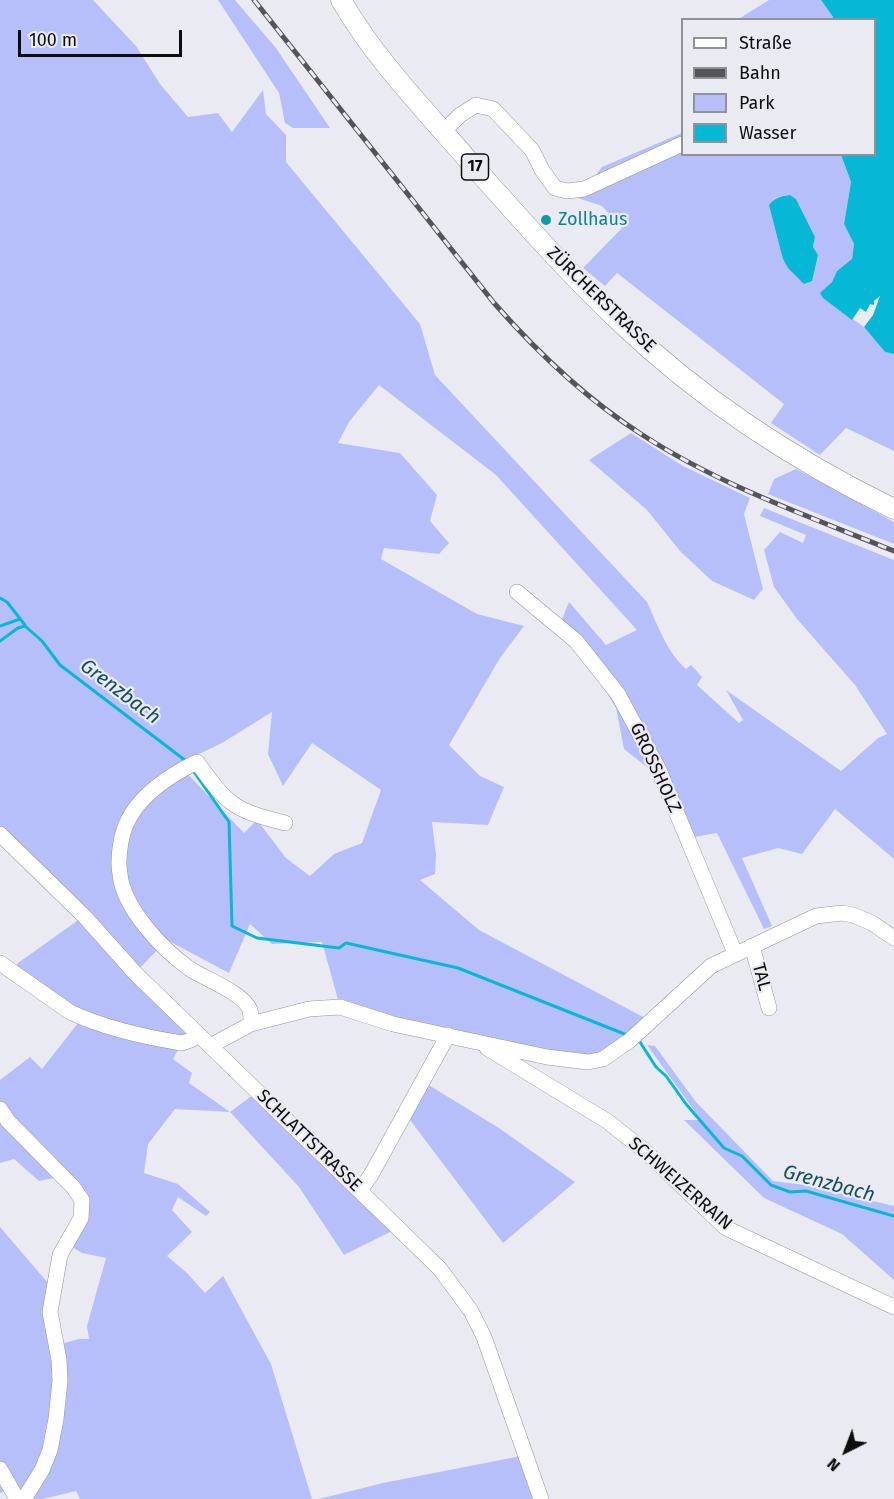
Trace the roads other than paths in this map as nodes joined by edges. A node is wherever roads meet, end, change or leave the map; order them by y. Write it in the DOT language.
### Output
graph roads {
  1 [pos="341,0"];
  2 [pos="443,132"];
  3 [pos="681,144"];
  4 [pos="894,509"];
  5 [pos="517,592"];
  6 [pos="285,823"];
  7 [pos="0,834"];
  8 [pos="894,938"];
  9 [pos="752,946"];
  10 [pos="735,953"];
  11 [pos="0,963"];
  12 [pos="769,1008"];
  13 [pos="251,1024"];
  14 [pos="198,1035"];
  15 [pos="448,1035"];
  16 [pos="477,1041"];
  17 [pos="210,1046"];
  18 [pos="0,1109"];
  19 [pos="360,1190"];
  20 [pos="894,1307"];
  21 [pos="0,1469"];
  22 [pos="16,1499"];
  23 [pos="24,1499"];
  24 [pos="541,1499"];
  1 -- 2 [label="main road, ZÜRCHERSTRASSE / 17"];
  2 -- 3 [label="street"];
  2 -- 4 [label="main road, ZÜRCHERSTRASSE / 17"];
  5 -- 10 [label="street, GROSSHOLZ"];
  6 -- 13 [label="street"];
  7 -- 14 [label="street, SCHLATTSTRASSE"];
  8 -- 9 [label="street"];
  9 -- 10 [label="street"];
  9 -- 12 [label="street, TAL"];
  10 -- 16 [label="street"];
  11 -- 14 [label="street"];
  13 -- 15 [label="street"];
  13 -- 17 [label="street"];
  14 -- 17 [label="street, SCHLATTSTRASSE"];
  15 -- 16 [label="street"];
  15 -- 19 [label="street"];
  16 -- 20 [label="street, SCHWEIZERRAIN"];
  17 -- 19 [label="street, SCHLATTSTRASSE"];
  18 -- 23 [label="street"];
  19 -- 24 [label="street, SCHLATTSTRASSE"];
  21 -- 22 [label="street"];
}
